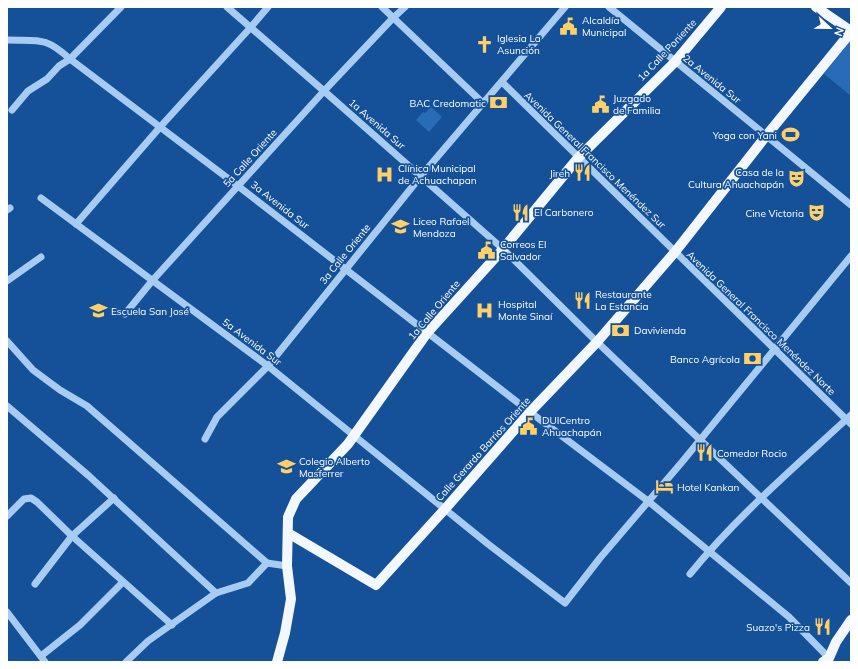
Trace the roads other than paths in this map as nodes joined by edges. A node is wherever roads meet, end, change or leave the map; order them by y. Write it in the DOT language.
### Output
graph roads {
  1 [pos="121,7"];
  2 [pos="227,7"];
  3 [pos="268,7"];
  4 [pos="382,7"];
  5 [pos="405,7"];
  6 [pos="608,7"];
  7 [pos="721,7"];
  8 [pos="816,7"];
  9 [pos="563,8"];
  10 [pos="394,18"];
  11 [pos="251,27"];
  12 [pos="851,32"];
  13 [pos="7,40"];
  14 [pos="70,59"];
  15 [pos="675,62"];
  16 [pos="502,82"];
  17 [pos="324,91"];
  18 [pos="483,103"];
  19 [pos="12,110"];
  20 [pos="161,126"];
  21 [pos="766,136"];
  22 [pos="578,158"];
  23 [pos="421,176"];
  24 [pos="238,186"];
  25 [pos="41,198"];
  26 [pos="851,205"];
  27 [pos="76,224"];
  28 [pos="503,249"];
  29 [pos="675,252"];
  30 [pos="851,256"];
  31 [pos="41,257"];
  32 [pos="346,269"];
  33 [pos="7,281"];
  34 [pos="152,281"];
  35 [pos="125,314"];
  36 [pos="427,333"];
  37 [pos="7,341"];
  38 [pos="597,342"];
  39 [pos="774,350"];
  40 [pos="268,366"];
  41 [pos="7,406"];
  42 [pos="530,412"];
  43 [pos="849,420"];
  44 [pos="354,436"];
  45 [pos="205,439"];
  46 [pos="700,439"];
  47 [pos="114,498"];
  48 [pos="762,498"];
  49 [pos="648,501"];
  50 [pos="445,509"];
  51 [pos="7,516"];
  52 [pos="288,533"];
  53 [pos="72,536"];
  54 [pos="709,551"];
  55 [pos="267,563"];
  56 [pos="287,566"];
  57 [pos="690,574"];
  58 [pos="123,582"];
  59 [pos="34,584"];
  60 [pos="851,584"];
  61 [pos="216,593"];
  62 [pos="7,612"];
  63 [pos="851,620"];
  64 [pos="172,625"];
  65 [pos="43,659"];
  66 [pos="826,660"];
  67 [pos="126,662"];
  68 [pos="277,662"];
  1 -- 14 [label="street"];
  2 -- 11 [label="street, 1a Avenida Sur"];
  3 -- 11 [label="street"];
  4 -- 10 [label="street"];
  5 -- 10 [label="street, 5a Calle Oriente"];
  6 -- 15 [label="street, 2a Avenida Sur"];
  7 -- 15 [label="main road, 1a Calle Poniente"];
  8 -- 12 [label="main road"];
  9 -- 16 [label="street, 3a Calle Oriente"];
  10 -- 17 [label="street, 5a Calle Oriente"];
  10 -- 18 [label="street"];
  11 -- 17 [label="street, 1a Avenida Sur"];
  11 -- 20 [label="street"];
  12 -- 21 [label="main road, Calle Gerardo Barrios Oriente"];
  13 -- 14 [label="street, 3a Avenida Sur"];
  14 -- 19 [label="street"];
  14 -- 20 [label="street, 3a Avenida Sur"];
  15 -- 21 [label="street, 2a Avenida Sur"];
  15 -- 22 [label="main road, 1a Calle Poniente"];
  16 -- 18 [label="street, 3a Calle Oriente"];
  16 -- 22 [label="street, Avenida General Francisco Menéndez Sur"];
  17 -- 23 [label="street, 1a Avenida Sur"];
  17 -- 24 [label="street, 5a Calle Oriente"];
  18 -- 23 [label="street, 3a Calle Oriente"];
  20 -- 24 [label="street, 3a Avenida Sur"];
  20 -- 27 [label="street"];
  21 -- 26 [label="street, 2a Avenida Sur"];
  21 -- 29 [label="main road, Calle Gerardo Barrios Oriente"];
  22 -- 28 [label="main road, 1a Calle Oriente"];
  22 -- 29 [label="street, Avenida General Francisco Menéndez Sur"];
  23 -- 28 [label="street, 1a Avenida Sur"];
  23 -- 32 [label="street, 3a Calle Oriente"];
  24 -- 32 [label="street, 3a Avenida Sur"];
  24 -- 34 [label="street, 5a Calle Oriente"];
  25 -- 27 [label="street, 5a Avenida Sur"];
  27 -- 34 [label="street, 5a Avenida Sur"];
  28 -- 36 [label="main road, 1a Calle Oriente"];
  28 -- 38 [label="street, 1a Avenida Sur"];
  29 -- 38 [label="main road, Calle Gerardo Barrios Oriente"];
  29 -- 39 [label="street, Avenida General Francisco Menéndez Norte"];
  30 -- 39 [label="street"];
  31 -- 33 [label="street"];
  32 -- 36 [label="street, 3a Avenida Sur"];
  32 -- 40 [label="street, 3a Calle Oriente"];
  34 -- 35 [label="street, 5a Calle Oriente"];
  34 -- 40 [label="street, 5a Avenida Sur"];
  36 -- 42 [label="street, 3a Avenida Sur"];
  36 -- 44 [label="main road, 1a Calle Oriente"];
  37 -- 55 [label="street"];
  38 -- 42 [label="main road, Calle Gerardo Barrios Oriente"];
  38 -- 46 [label="street, 1a Avenida Sur"];
  39 -- 43 [label="street, Avenida General Francisco Menéndez Norte"];
  39 -- 46 [label="street"];
  40 -- 44 [label="street, 5a Avenida Sur"];
  40 -- 45 [label="street, 3a Calle Oriente"];
  41 -- 47 [label="street"];
  42 -- 49 [label="street, 3a Avenida Sur"];
  42 -- 50 [label="main road, Calle Gerardo Barrios Oriente"];
  43 -- 48 [label="street"];
  44 -- 50 [label="street, 5a Avenida Sur"];
  44 -- 52 [label="main road, 1a Calle Oriente"];
  46 -- 48 [label="street, 1a Avenida Sur"];
  46 -- 49 [label="street"];
  47 -- 53 [label="street"];
  47 -- 61 [label="street"];
  48 -- 54 [label="street"];
  48 -- 60 [label="street, 1a Avenida Sur"];
  49 -- 50 [label="street, 5a Avenida Sur"];
  49 -- 54 [label="street, 3a Avenida Sur"];
  50 -- 52 [label="main road, Calle Gerardo Barrios Oriente"];
  51 -- 53 [label="street"];
  52 -- 56 [label="main road, 1a Calle Oriente"];
  53 -- 58 [label="street"];
  53 -- 59 [label="street"];
  54 -- 57 [label="street"];
  54 -- 66 [label="street, 3a Avenida Sur"];
  55 -- 56 [label="street"];
  55 -- 61 [label="street"];
  56 -- 68 [label="main road, 1a Calle Oriente"];
  58 -- 64 [label="street"];
  58 -- 65 [label="street"];
  61 -- 64 [label="street"];
  62 -- 65 [label="street"];
  63 -- 66 [label="main road"];
  64 -- 67 [label="street"];
}
